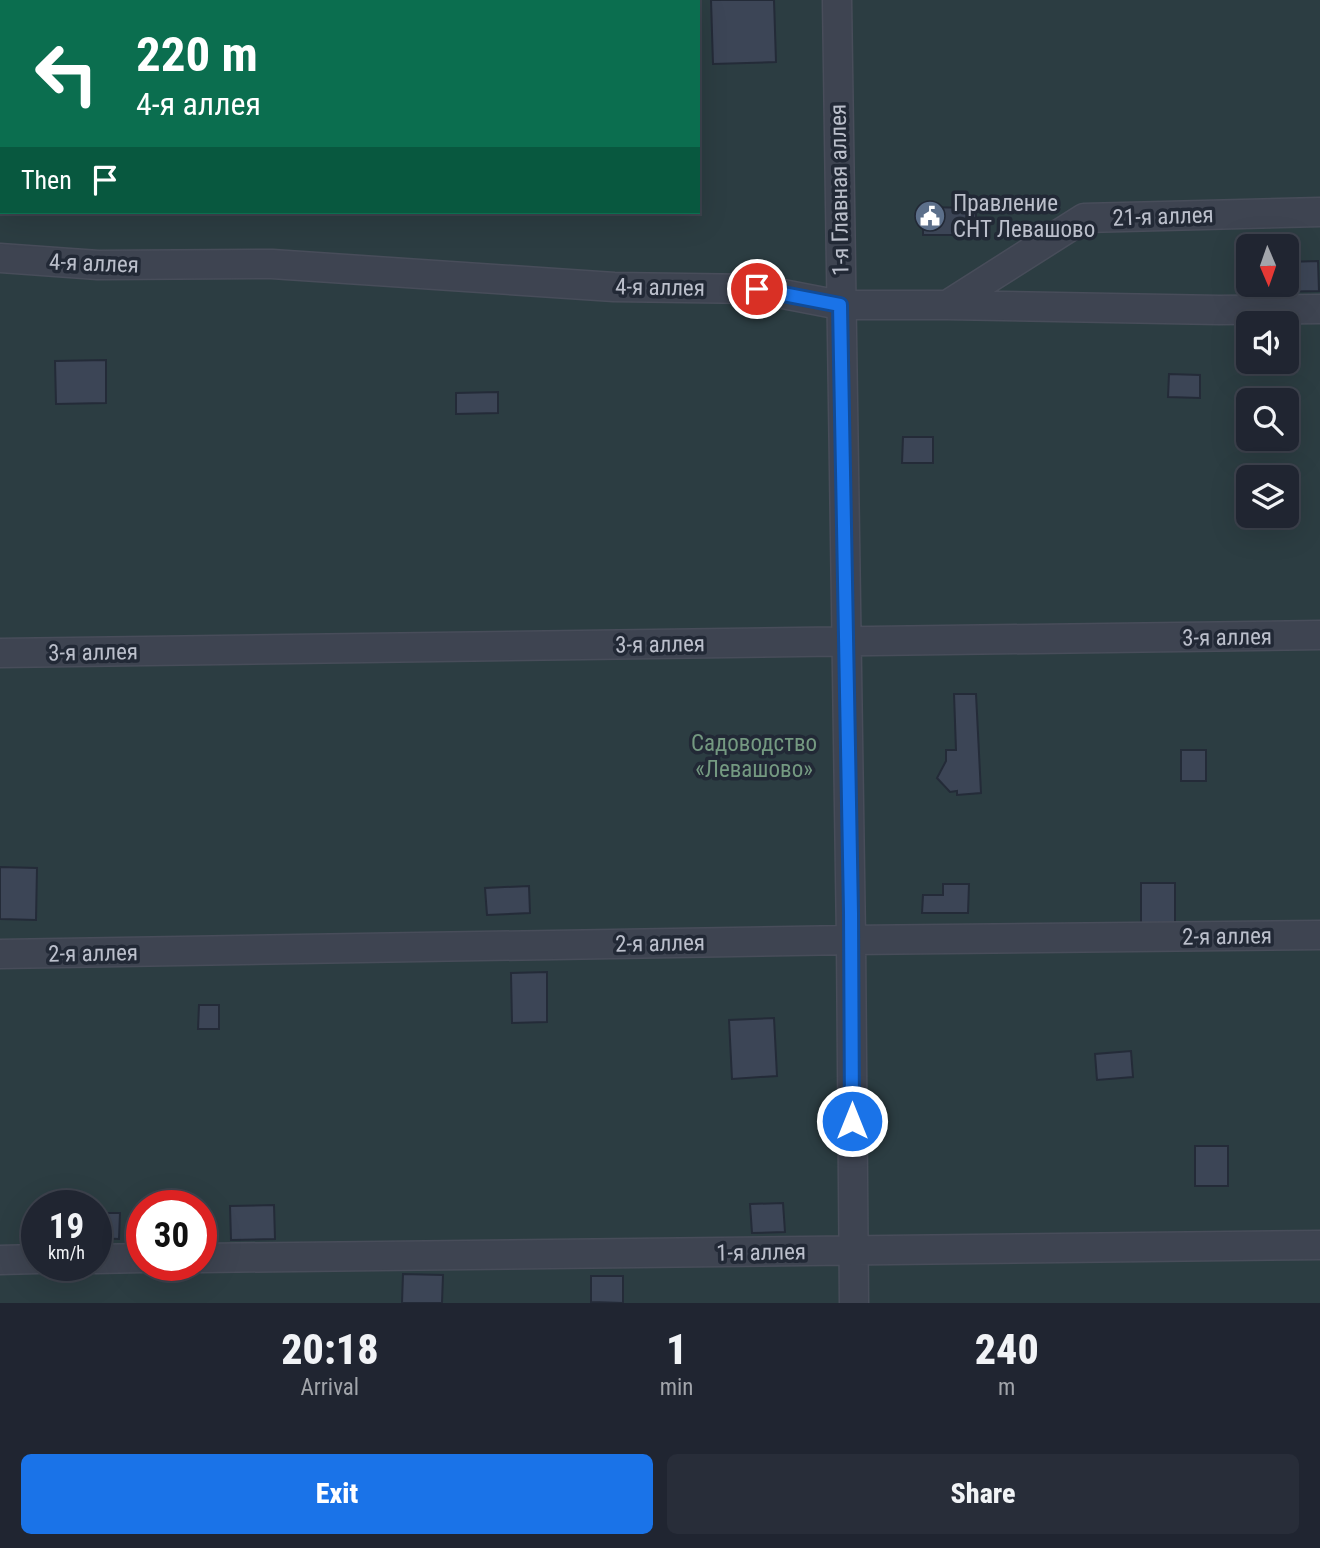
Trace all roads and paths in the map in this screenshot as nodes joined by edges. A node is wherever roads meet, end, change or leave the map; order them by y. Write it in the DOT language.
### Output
graph roads {
  1 [pos="836,0"];
  2 [pos="1320,212"];
  3 [pos="0,258"];
  4 [pos="840,305"];
  5 [pos="947,305"];
  6 [pos="1320,309"];
  7 [pos="1320,635"];
  8 [pos="846,642"];
  9 [pos="0,653"];
  10 [pos="1320,935"];
  11 [pos="851,940"];
  12 [pos="0,954"];
  13 [pos="1320,1245"];
  14 [pos="853,1251"];
  15 [pos="217,1258"];
  16 [pos="21,1259"];
  17 [pos="0,1260"];
  18 [pos="854,1303"];
  1 -- 4 [label="street, 1-я Главная аллея"];
  2 -- 5 [label="street, 21-я аллея"];
  3 -- 4 [label="street, 4-я аллея"];
  4 -- 5 [label="street, 4-я аллея"];
  4 -- 8 [label="street, 1-я Главная аллея"];
  5 -- 6 [label="street, 4-я аллея"];
  7 -- 8 [label="street, 3-я аллея"];
  8 -- 9 [label="street, 3-я аллея"];
  8 -- 11 [label="street, 1-я Главная аллея"];
  10 -- 11 [label="street, 2-я аллея"];
  11 -- 12 [label="street, 2-я аллея"];
  11 -- 14 [label="street, 1-я Главная аллея"];
  13 -- 14 [label="street, 1-я аллея"];
  14 -- 15 [label="street, 1-я аллея"];
  14 -- 18 [label="street, 1-я Главная аллея"];
  16 -- 17 [label="street"];
}
